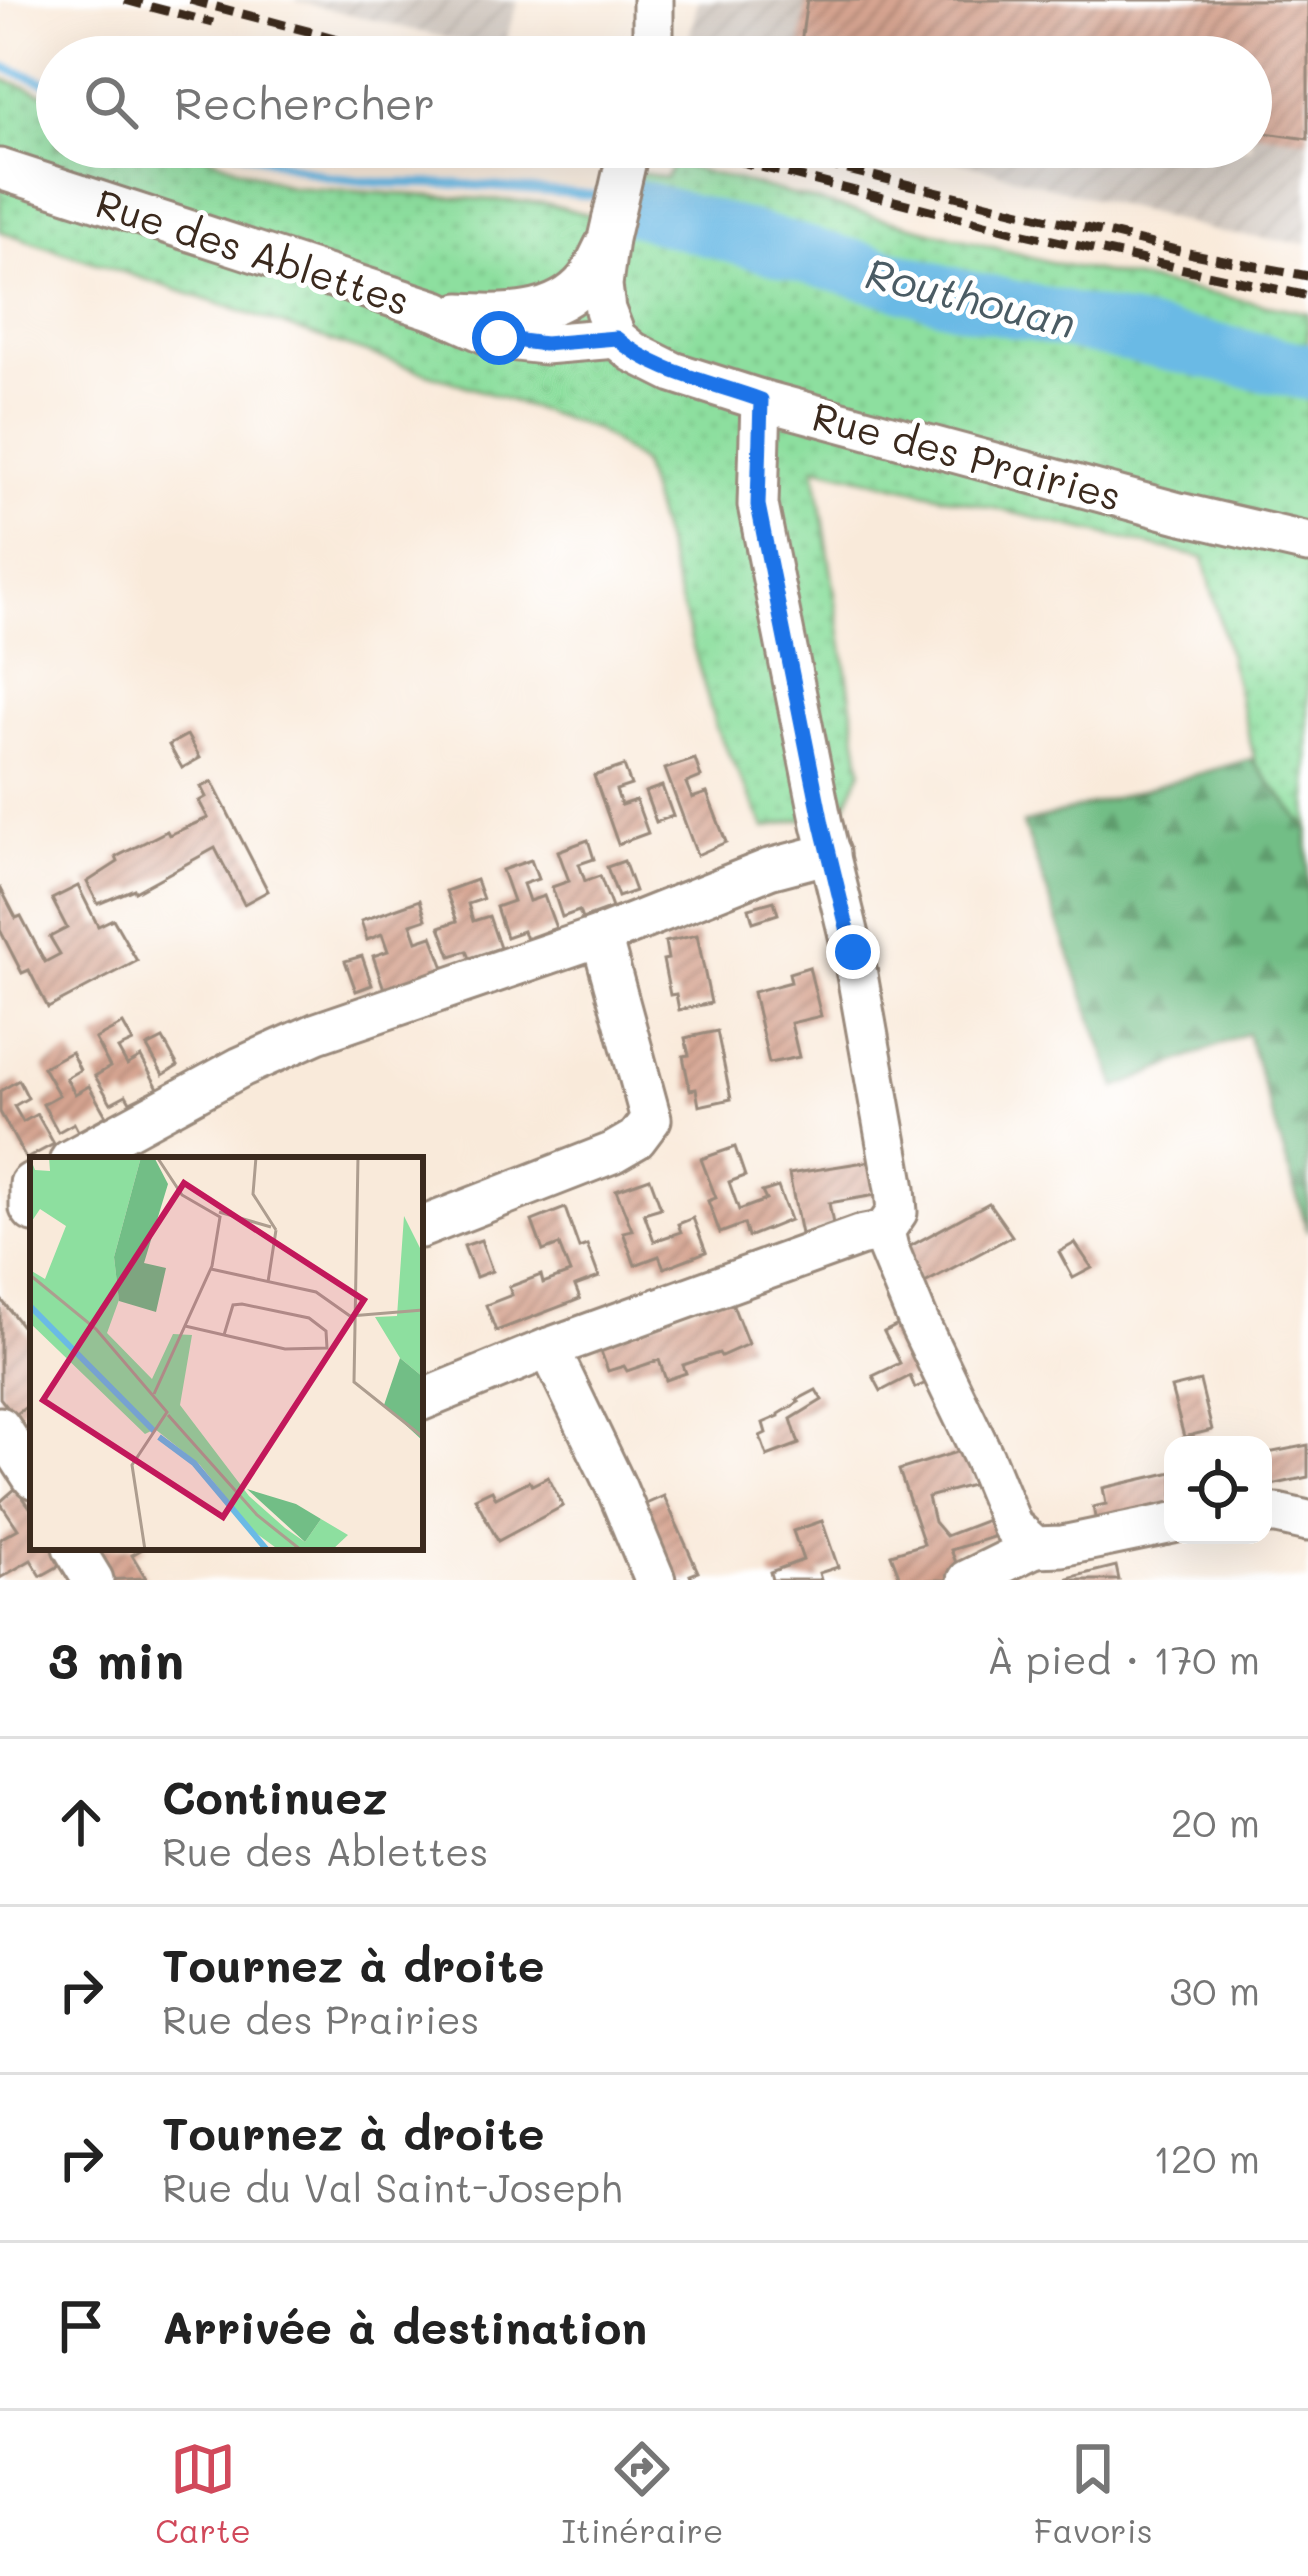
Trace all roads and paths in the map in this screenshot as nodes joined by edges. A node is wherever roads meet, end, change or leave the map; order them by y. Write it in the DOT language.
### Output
graph roads {
  1 [pos="652,0"];
  2 [pos="653,36"];
  3 [pos="624,168"];
  4 [pos="0,169"];
  5 [pos="608,239"];
  6 [pos="437,311"];
  7 [pos="616,338"];
  8 [pos="761,400"];
  9 [pos="1308,543"];
  10 [pos="830,853"];
  11 [pos="601,936"];
  12 [pos="75,1157"];
  13 [pos="423,1227"];
  14 [pos="884,1231"];
  15 [pos="549,1348"];
  16 [pos="423,1400"];
  17 [pos="1272,1514"];
  18 [pos="1308,1521"];
  19 [pos="1164,1525"];
  20 [pos="1035,1547"];
  21 [pos="75,1550"];
  22 [pos="93,1580"];
  23 [pos="655,1580"];
  24 [pos="968,1580"];
  1 -- 2 [label="street"];
  3 -- 5 [label="street"];
  4 -- 6 [label="street, Rue des Ablettes"];
  5 -- 6 [label="street, Rue des Ablettes"];
  5 -- 7 [label="street"];
  6 -- 7 [label="street, Rue des Ablettes"];
  7 -- 8 [label="street, Rue des Prairies"];
  8 -- 9 [label="street, Rue des Prairies"];
  8 -- 10 [label="street"];
  10 -- 11 [label="street"];
  10 -- 14 [label="street"];
  11 -- 12 [label="street"];
  11 -- 13 [label="street"];
  14 -- 15 [label="street"];
  14 -- 20 [label="street"];
  15 -- 16 [label="street"];
  15 -- 23 [label="street"];
  17 -- 18 [label="street"];
  19 -- 20 [label="street"];
  20 -- 24 [label="street"];
  21 -- 22 [label="street"];
}
